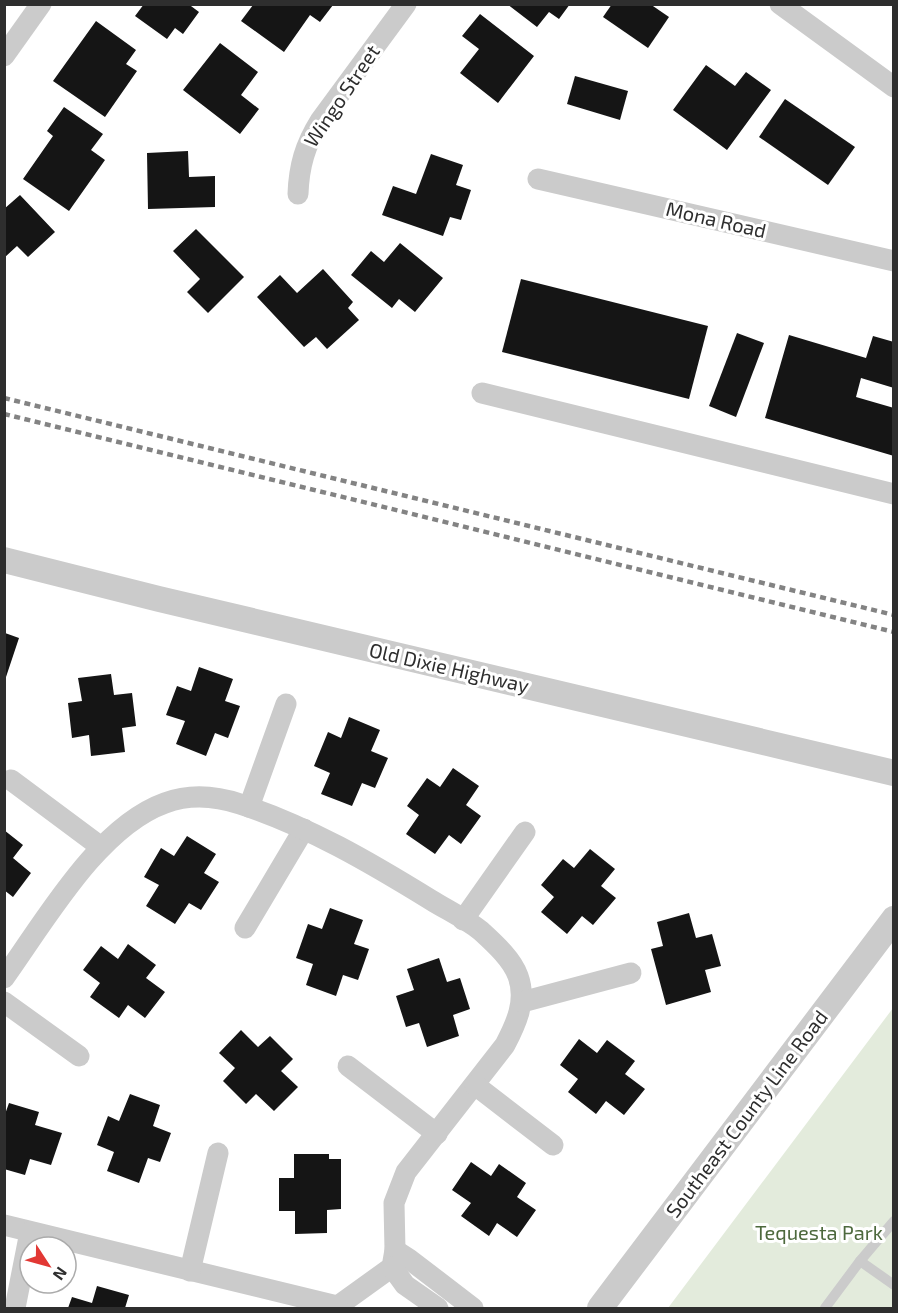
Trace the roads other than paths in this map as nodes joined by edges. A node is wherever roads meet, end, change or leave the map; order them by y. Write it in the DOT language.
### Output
graph roads {
  1 [pos="41,4"];
  2 [pos="406,4"];
  3 [pos="781,5"];
  4 [pos="4,56"];
  5 [pos="894,87"];
  6 [pos="538,179"];
  7 [pos="298,194"];
  8 [pos="894,261"];
  9 [pos="482,393"];
  10 [pos="894,494"];
  11 [pos="4,560"];
  12 [pos="286,704"];
  13 [pos="894,773"];
  14 [pos="11,780"];
  15 [pos="249,807"];
  16 [pos="304,830"];
  17 [pos="525,831"];
  18 [pos="101,847"];
  19 [pos="894,919"];
  20 [pos="463,920"];
  21 [pos="246,928"];
  22 [pos="631,973"];
  23 [pos="4,978"];
  24 [pos="4,1002"];
  25 [pos="522,1002"];
  26 [pos="79,1056"];
  27 [pos="348,1066"];
  28 [pos="475,1085"];
  29 [pos="437,1134"];
  30 [pos="553,1144"];
  31 [pos="218,1153"];
  32 [pos="894,1221"];
  33 [pos="4,1226"];
  34 [pos="30,1232"];
  35 [pos="393,1259"];
  36 [pos="860,1261"];
  37 [pos="190,1271"];
  38 [pos="894,1285"];
  39 [pos="336,1307"];
  40 [pos="15,1308"];
  41 [pos="438,1308"];
  42 [pos="474,1308"];
  43 [pos="600,1308"];
  44 [pos="825,1308"];
  1 -- 4 [label="street"];
  2 -- 7 [label="street, Wingo Street"];
  3 -- 5 [label="street"];
  6 -- 8 [label="street, Mona Road"];
  9 -- 10 [label="street"];
  11 -- 13 [label="street, Old Dixie Highway"];
  12 -- 15 [label="street"];
  14 -- 18 [label="street"];
  15 -- 16 [label="street"];
  15 -- 18 [label="street"];
  16 -- 20 [label="street"];
  16 -- 21 [label="street"];
  17 -- 20 [label="street"];
  18 -- 23 [label="street"];
  19 -- 43 [label="street, Southeast County Line Road"];
  20 -- 25 [label="street"];
  22 -- 25 [label="street"];
  24 -- 26 [label="street"];
  25 -- 28 [label="street"];
  27 -- 29 [label="street"];
  28 -- 29 [label="street"];
  28 -- 30 [label="street"];
  29 -- 35 [label="street"];
  31 -- 37 [label="street"];
  32 -- 36 [label="lane"];
  33 -- 34 [label="street"];
  34 -- 37 [label="street"];
  34 -- 40 [label="street"];
  35 -- 39 [label="street"];
  35 -- 41 [label="street"];
  35 -- 42 [label="street"];
  36 -- 38 [label="lane"];
  36 -- 44 [label="lane"];
  37 -- 39 [label="street"];
}
